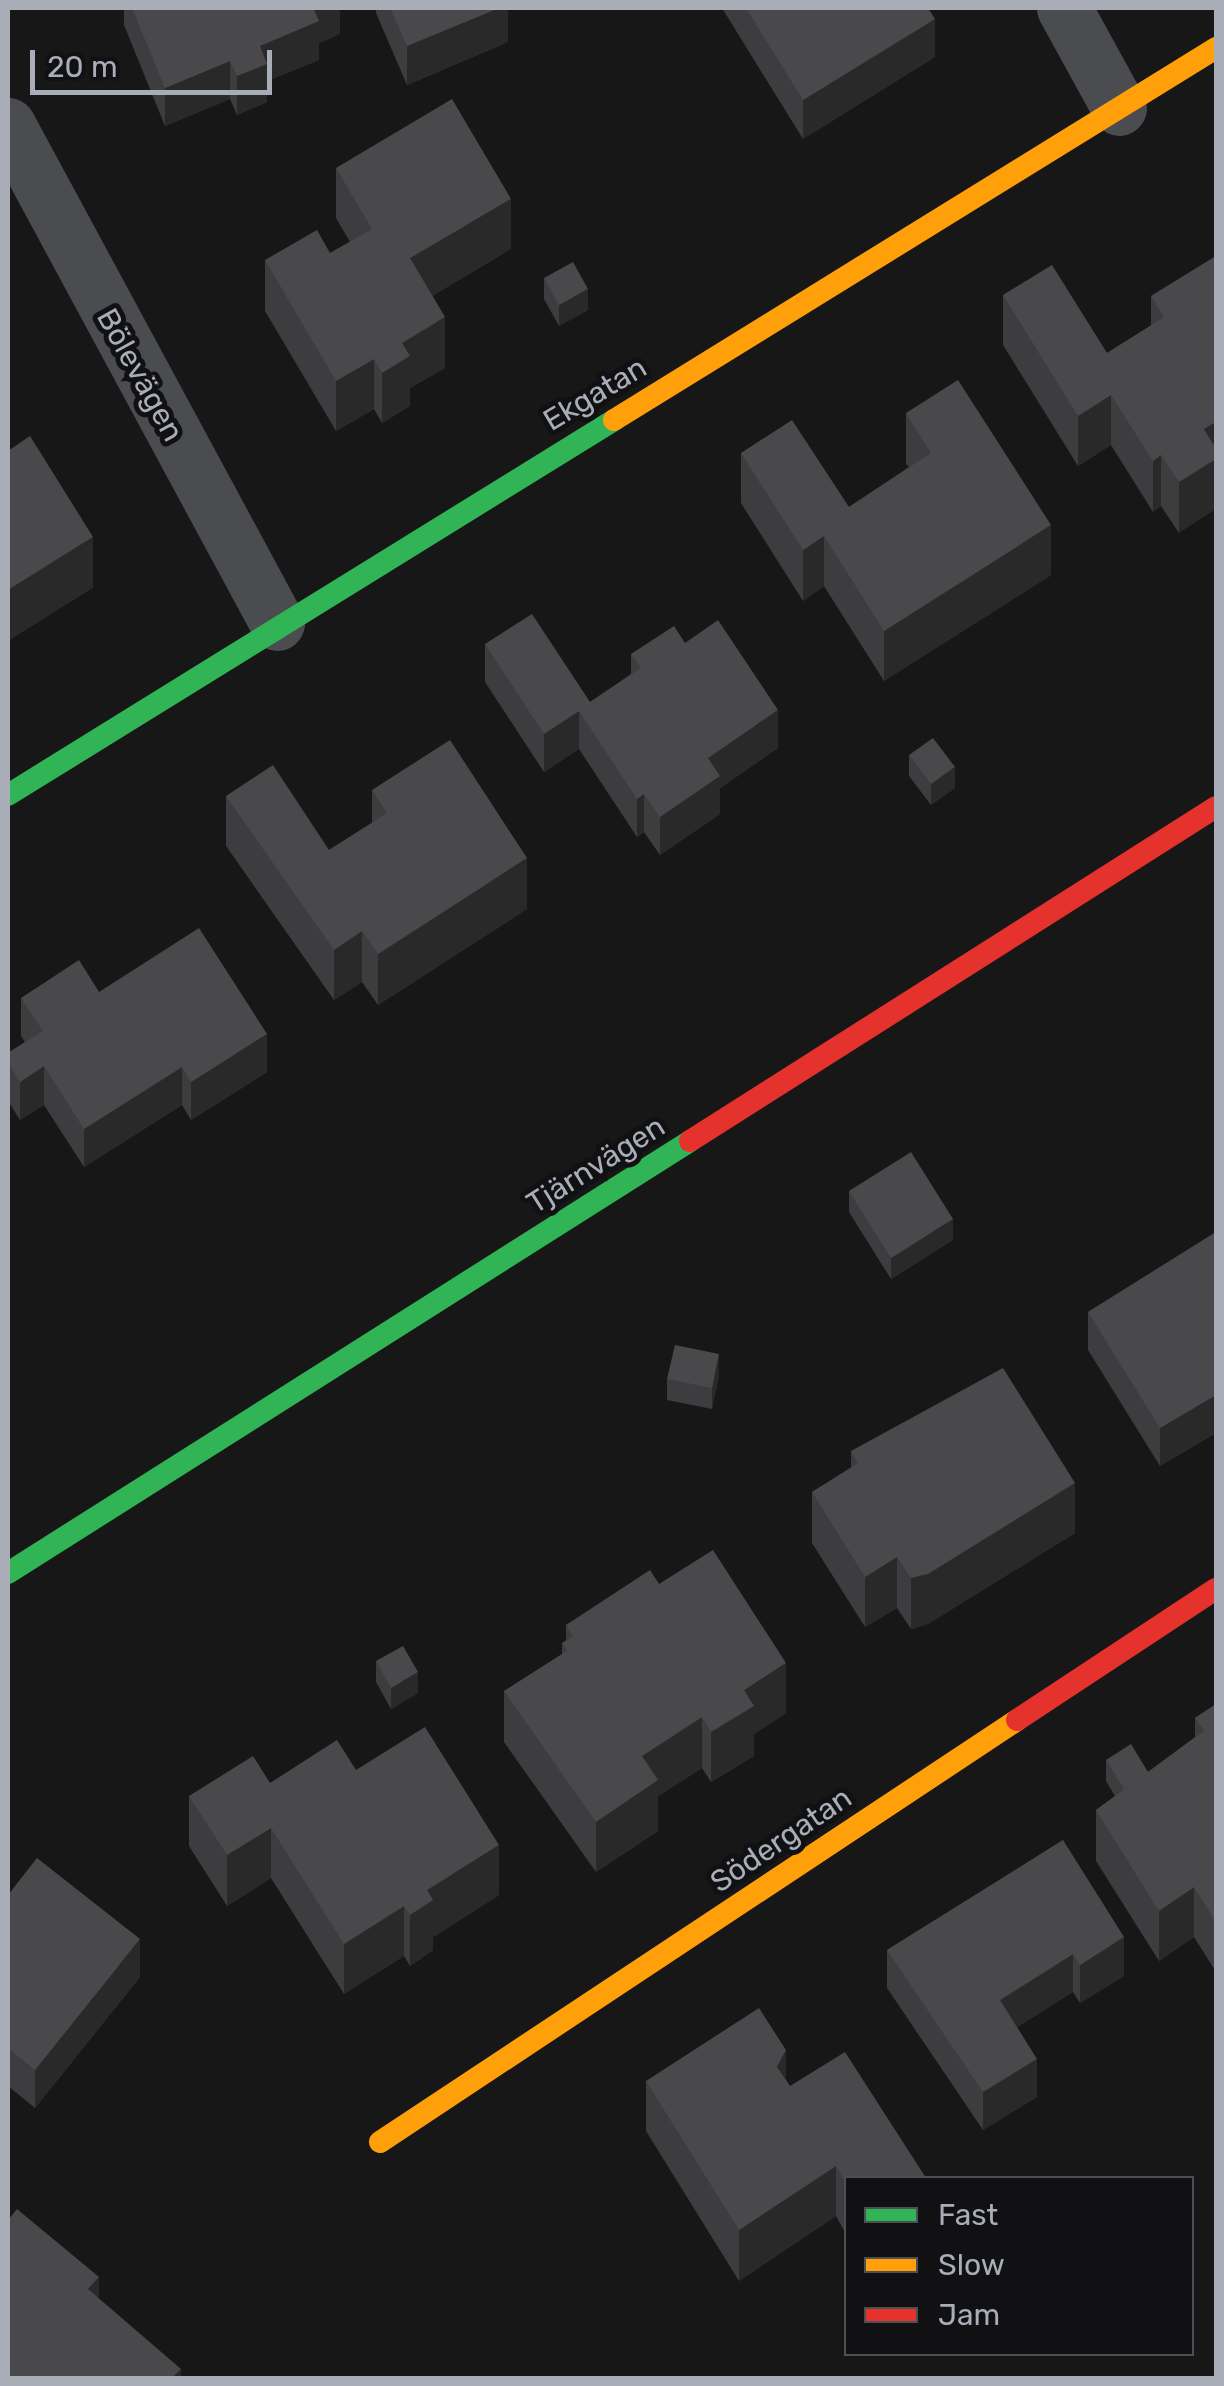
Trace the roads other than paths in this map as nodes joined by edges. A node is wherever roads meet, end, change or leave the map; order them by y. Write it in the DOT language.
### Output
graph roads {
  1 [pos="1064,8"];
  2 [pos="1216,48"];
  3 [pos="1120,108"];
  4 [pos="8,125"];
  5 [pos="277,623"];
  6 [pos="8,795"];
  7 [pos="1216,807"];
  8 [pos="8,1574"];
  9 [pos="1216,1589"];
  10 [pos="380,2142"];
  1 -- 3 [label="street"];
  2 -- 3 [label="street, Ekgatan"];
  3 -- 5 [label="street, Ekgatan"];
  4 -- 5 [label="street, Bölevägen"];
  5 -- 6 [label="street, Ekgatan"];
  7 -- 8 [label="street, Tjärnvägen"];
  9 -- 10 [label="street, Södergatan"];
}
